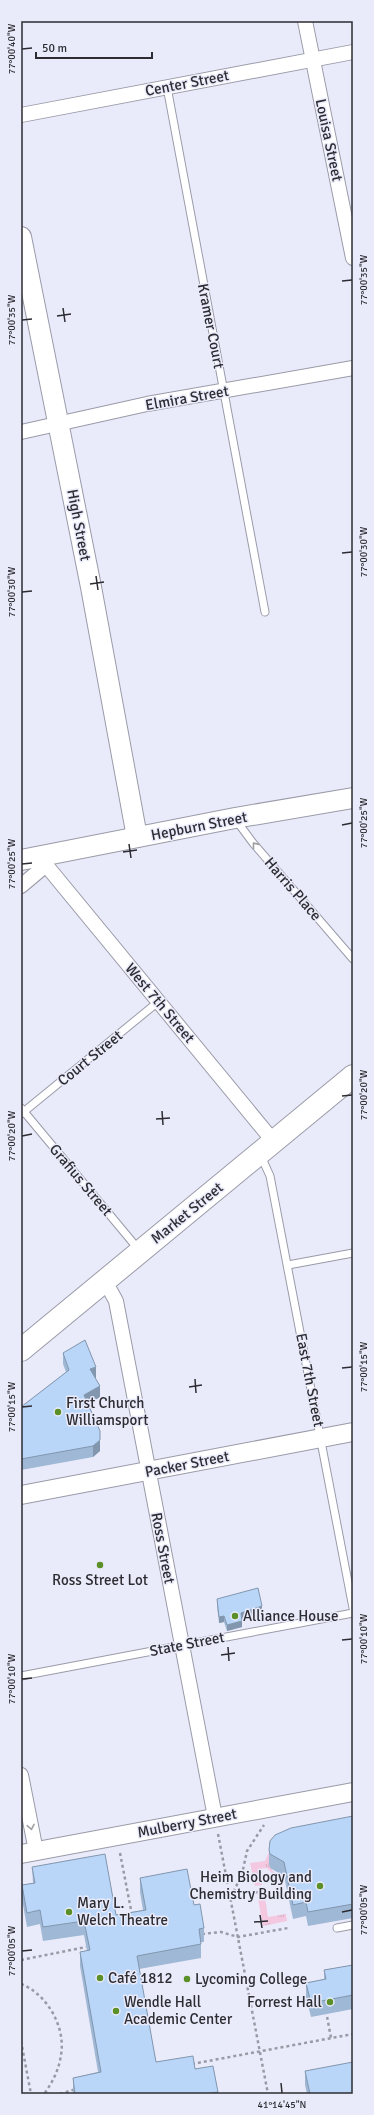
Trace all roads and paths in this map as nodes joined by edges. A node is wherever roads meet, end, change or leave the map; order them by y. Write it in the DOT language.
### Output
graph roads {
  1 [pos="305,21"];
  2 [pos="353,52"];
  3 [pos="312,60"];
  4 [pos="167,87"];
  5 [pos="21,115"];
  6 [pos="21,237"];
  7 [pos="353,258"];
  8 [pos="353,368"];
  9 [pos="223,391"];
  10 [pos="58,423"];
  11 [pos="21,432"];
  12 [pos="265,612"];
  13 [pos="353,798"];
  14 [pos="235,818"];
  15 [pos="137,837"];
  16 [pos="21,860"];
  17 [pos="45,861"];
  18 [pos="21,886"];
  19 [pos="353,959"];
  20 [pos="158,1002"];
  21 [pos="353,1076"];
  22 [pos="22,1111"];
  23 [pos="267,1148"];
  24 [pos="140,1252"];
  25 [pos="353,1253"];
  26 [pos="288,1265"];
  27 [pos="105,1281"];
  28 [pos="21,1350"];
  29 [pos="353,1432"];
  30 [pos="321,1438"];
  31 [pos="149,1472"];
  32 [pos="21,1495"];
  33 [pos="353,1608"];
  34 [pos="353,1613"];
  35 [pos="181,1644"];
  36 [pos="21,1676"];
  37 [pos="21,1774"];
  38 [pos="353,1792"];
  39 [pos="264,1825"];
  40 [pos="216,1826"];
  41 [pos="28,1853"];
  42 [pos="120,1853"];
  43 [pos="263,1891"];
  44 [pos="230,1898"];
  45 [pos="133,1919"];
  46 [pos="353,1925"];
  47 [pos="288,1928"];
  48 [pos="337,1928"];
  49 [pos="202,1934"];
  50 [pos="238,1937"];
  51 [pos="86,1947"];
  52 [pos="21,1960"];
  53 [pos="21,1984"];
  54 [pos="325,2009"];
  55 [pos="353,2034"];
  56 [pos="331,2038"];
  57 [pos="21,2041"];
  58 [pos="260,2052"];
  59 [pos="187,2065"];
  60 [pos="82,2087"];
  61 [pos="32,2094"];
  62 [pos="44,2094"];
  63 [pos="60,2094"];
  64 [pos="268,2094"];
  1 -- 3 [label="street, Louisa Street"];
  2 -- 3 [label="street, Center Street"];
  3 -- 4 [label="street, Center Street"];
  3 -- 7 [label="street, Louisa Street"];
  4 -- 5 [label="street, Center Street"];
  4 -- 9 [label="lane, Kramer Court"];
  6 -- 10 [label="main road, High Street"];
  8 -- 9 [label="street, Elmira Street"];
  9 -- 10 [label="street, Elmira Street"];
  9 -- 12 [label="lane, Kramer Court"];
  10 -- 11 [label="street, Elmira Street"];
  10 -- 15 [label="main road, High Street"];
  13 -- 14 [label="main road, Hepburn Street"];
  14 -- 15 [label="main road, Hepburn Street"];
  19 -- 14 [label="lane, Harris Place, one-way"];
  15 -- 17 [label="main road, Hepburn Street"];
  16 -- 17 [label="main road, Hepburn Street"];
  17 -- 18 [label="street"];
  17 -- 20 [label="street, West 7th Street"];
  20 -- 22 [label="lane, Court Street"];
  20 -- 23 [label="street, West 7th Street"];
  21 -- 23 [label="main road, Market Street"];
  22 -- 24 [label="lane, Grafius Street"];
  23 -- 24 [label="main road, Market Street"];
  23 -- 26 [label="lane, East 7th Street"];
  24 -- 27 [label="main road, Market Street"];
  25 -- 26 [label="lane"];
  26 -- 30 [label="lane, East 7th Street"];
  27 -- 28 [label="main road, Market Street"];
  27 -- 31 [label="street, Ross Street"];
  29 -- 30 [label="street, Packer Street"];
  30 -- 31 [label="street, Packer Street"];
  30 -- 33 [label="lane, East 7th Street"];
  31 -- 32 [label="street, Packer Street"];
  31 -- 35 [label="street, Ross Street"];
  34 -- 35 [label="lane, State Street"];
  35 -- 36 [label="lane, State Street"];
  35 -- 40 [label="street, Ross Street"];
  37 -- 41 [label="street, one-way"];
  38 -- 40 [label="street, Mulberry Street"];
  39 -- 44 [label="path"];
  40 -- 41 [label="street, Mulberry Street"];
  40 -- 44 [label="path"];
  42 -- 45 [label="path"];
  43 -- 44 [label="path"];
  44 -- 50 [label="path"];
  46 -- 48 [label="lane"];
  47 -- 50 [label="path"];
  49 -- 50 [label="path"];
  50 -- 58 [label="path"];
  51 -- 52 [label="path"];
  53 -- 62 [label="path"];
  54 -- 56 [label="path"];
  55 -- 56 [label="path"];
  56 -- 58 [label="path"];
  57 -- 61 [label="path"];
  58 -- 59 [label="path"];
  58 -- 64 [label="path"];
  60 -- 63 [label="path"];
}
